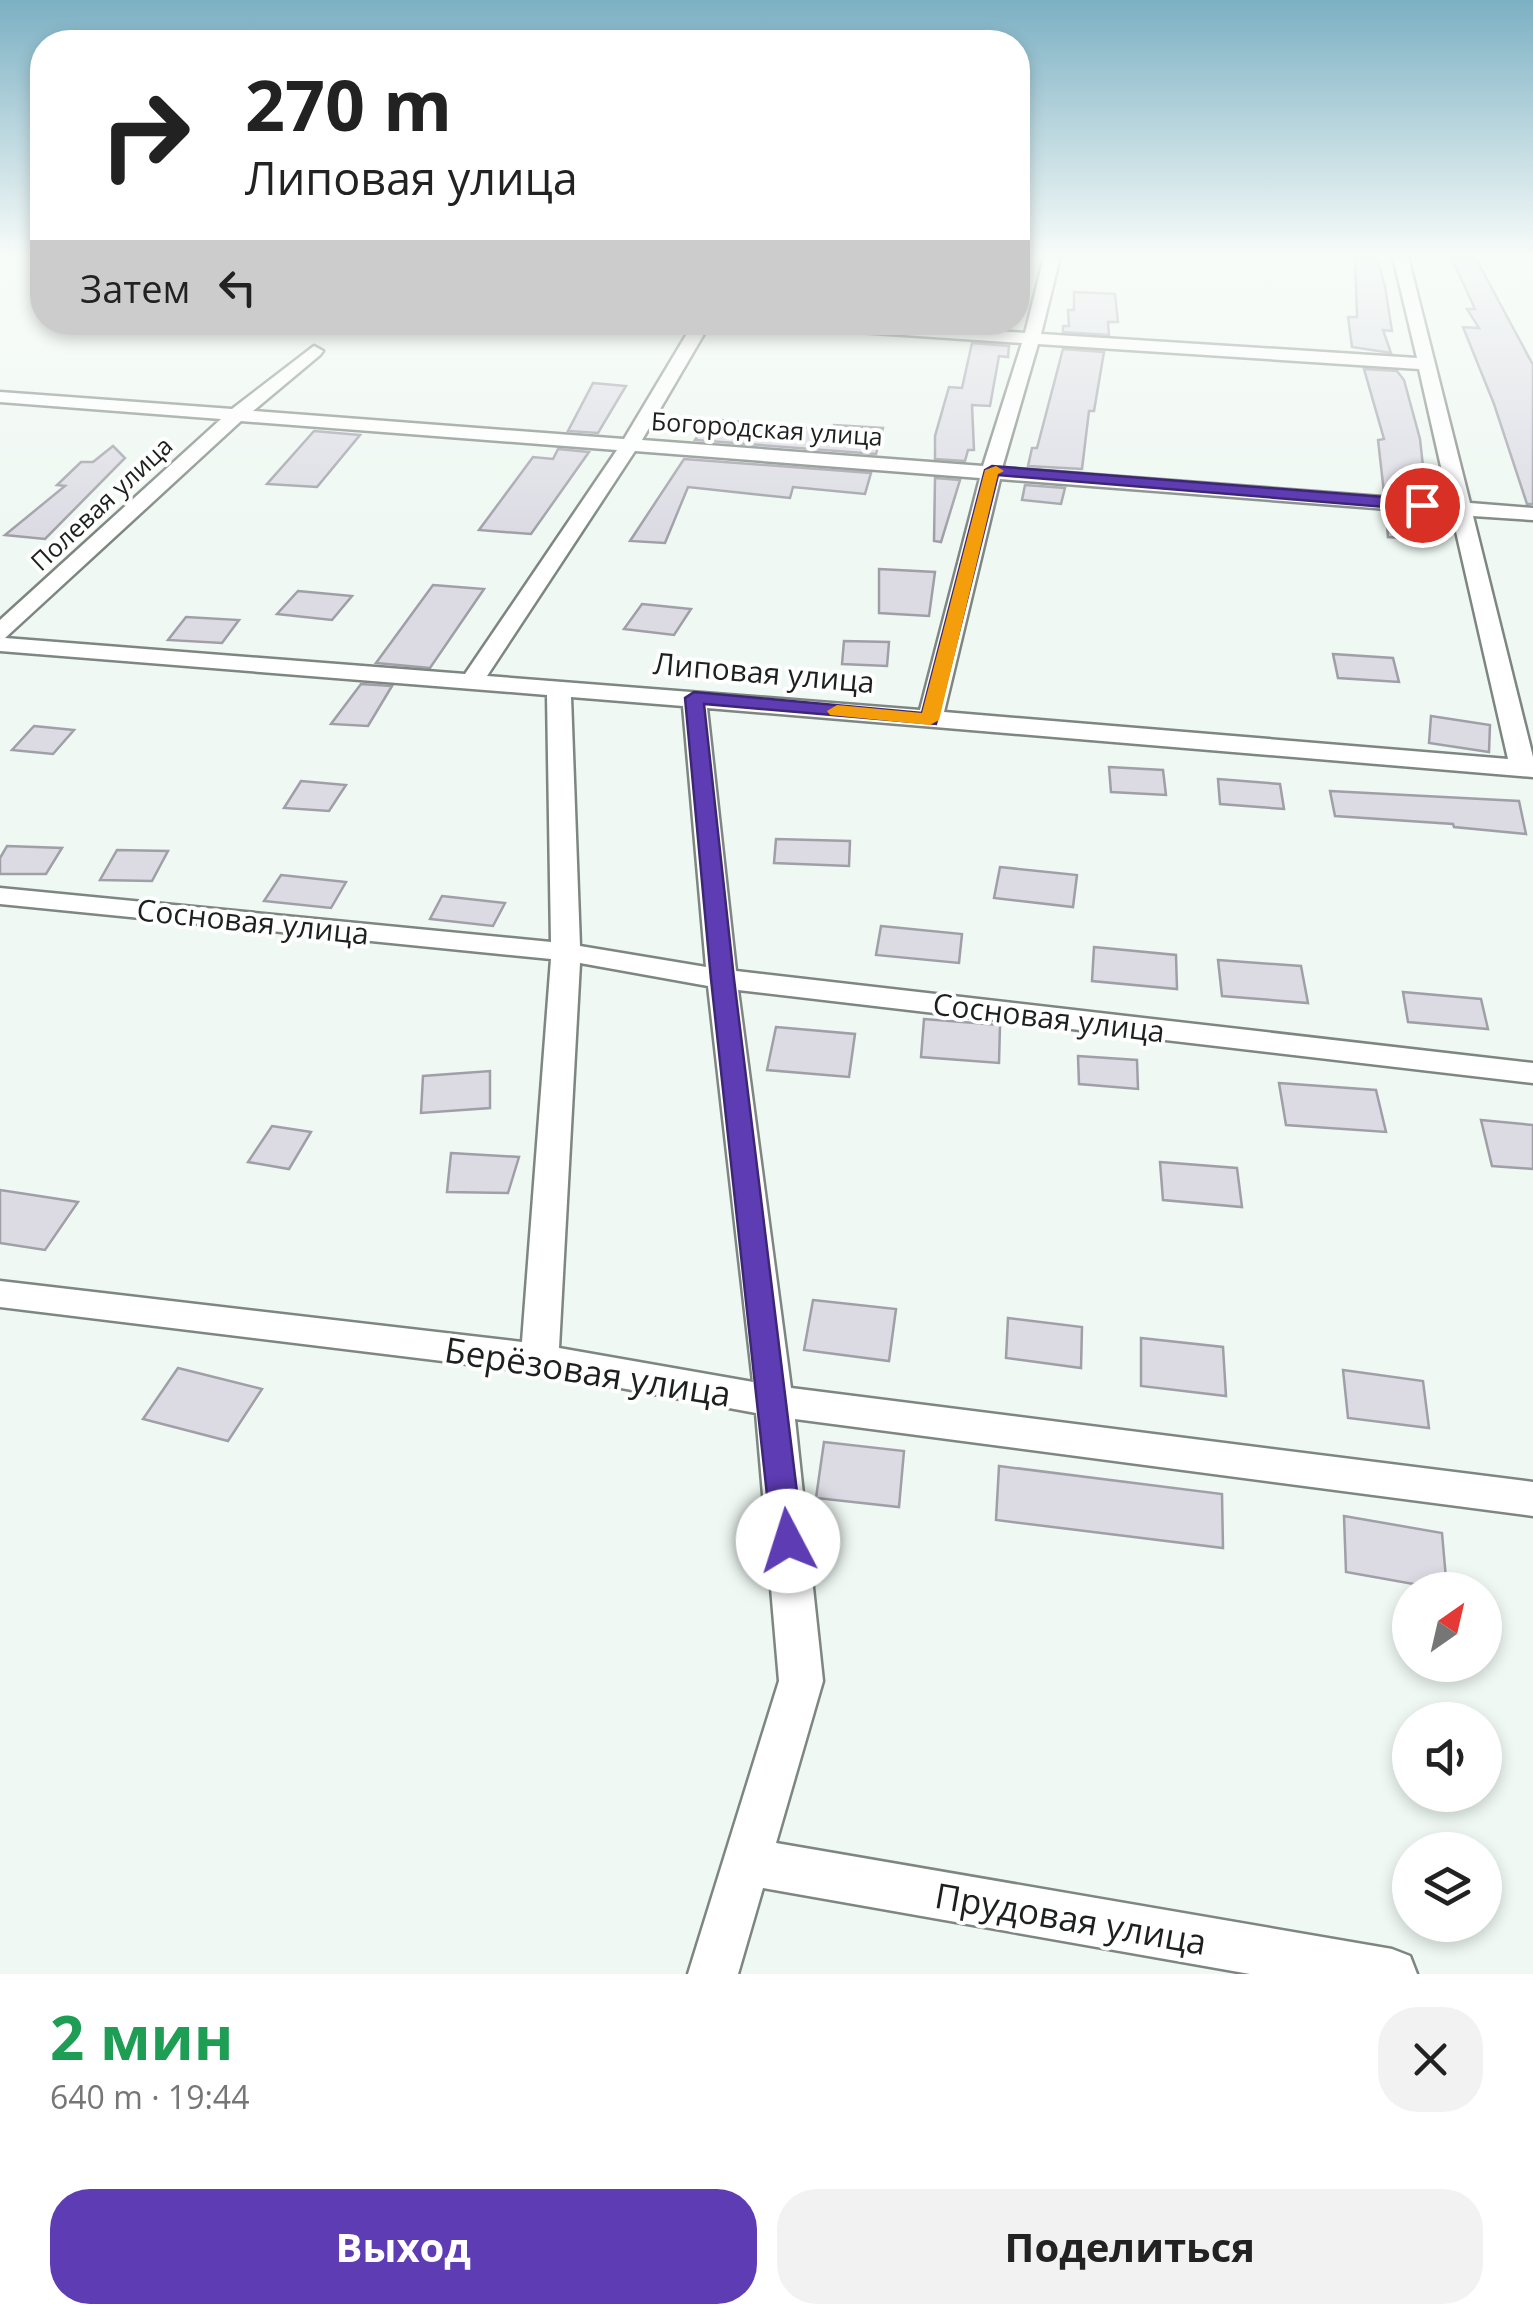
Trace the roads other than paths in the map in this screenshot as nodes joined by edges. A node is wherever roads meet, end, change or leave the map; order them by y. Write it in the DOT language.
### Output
graph roads {
  1 [pos="687,349"];
  2 [pos="1028,349"];
  3 [pos="1209,349"];
  4 [pos="1423,349"];
  5 [pos="314,351"];
  6 [pos="1427,364"];
  7 [pos="0,397"];
  8 [pos="21,399"];
  9 [pos="0,412"];
  10 [pos="238,413"];
  11 [pos="631,443"];
  12 [pos="992,470"];
  13 [pos="1461,508"];
  14 [pos="1533,514"];
  15 [pos="0,632"];
  16 [pos="0,644"];
  17 [pos="470,684"];
  18 [pos="559,687"];
  19 [pos="694,698"];
  20 [pos="930,720"];
  21 [pos="1528,769"];
  22 [pos="0,896"];
  23 [pos="566,952"];
  24 [pos="722,979"];
  25 [pos="1533,1073"];
  26 [pos="0,1294"];
  27 [pos="540,1359"];
  28 [pos="774,1401"];
  29 [pos="1533,1499"];
  30 [pos="749,1862"];
  31 [pos="713,1974"];
  32 [pos="1392,1974"];
  1 -- 11 [label="street"];
  2 -- 12 [label="street"];
  3 -- 6 [label="street"];
  4 -- 6 [label="street"];
  5 -- 10 [label="street, Полевая улица"];
  6 -- 13 [label="street"];
  7 -- 8 [label="street, Богородская улица"];
  8 -- 9 [label="street"];
  8 -- 10 [label="street, Богородская улица"];
  10 -- 11 [label="street, Богородская улица"];
  10 -- 15 [label="street, Полевая улица"];
  11 -- 12 [label="street, Богородская улица"];
  11 -- 17 [label="street"];
  12 -- 13 [label="street, Богородская улица"];
  12 -- 20 [label="street"];
  13 -- 14 [label="street, Богородская улица"];
  13 -- 21 [label="street"];
  16 -- 17 [label="street, Липовая улица"];
  17 -- 18 [label="street, Липовая улица"];
  18 -- 19 [label="street, Липовая улица"];
  18 -- 23 [label="street"];
  19 -- 20 [label="street, Липовая улица"];
  19 -- 24 [label="street"];
  20 -- 21 [label="street, Липовая улица"];
  22 -- 23 [label="street, Сосновая улица"];
  23 -- 24 [label="street, Сосновая улица"];
  23 -- 27 [label="street"];
  24 -- 25 [label="street, Сосновая улица"];
  24 -- 28 [label="street"];
  26 -- 27 [label="street, Берёзовая улица"];
  27 -- 28 [label="street, Берёзовая улица"];
  28 -- 29 [label="street, Берёзовая улица"];
  28 -- 30 [label="street"];
  30 -- 31 [label="street"];
  30 -- 32 [label="street, Прудовая улица"];
}
